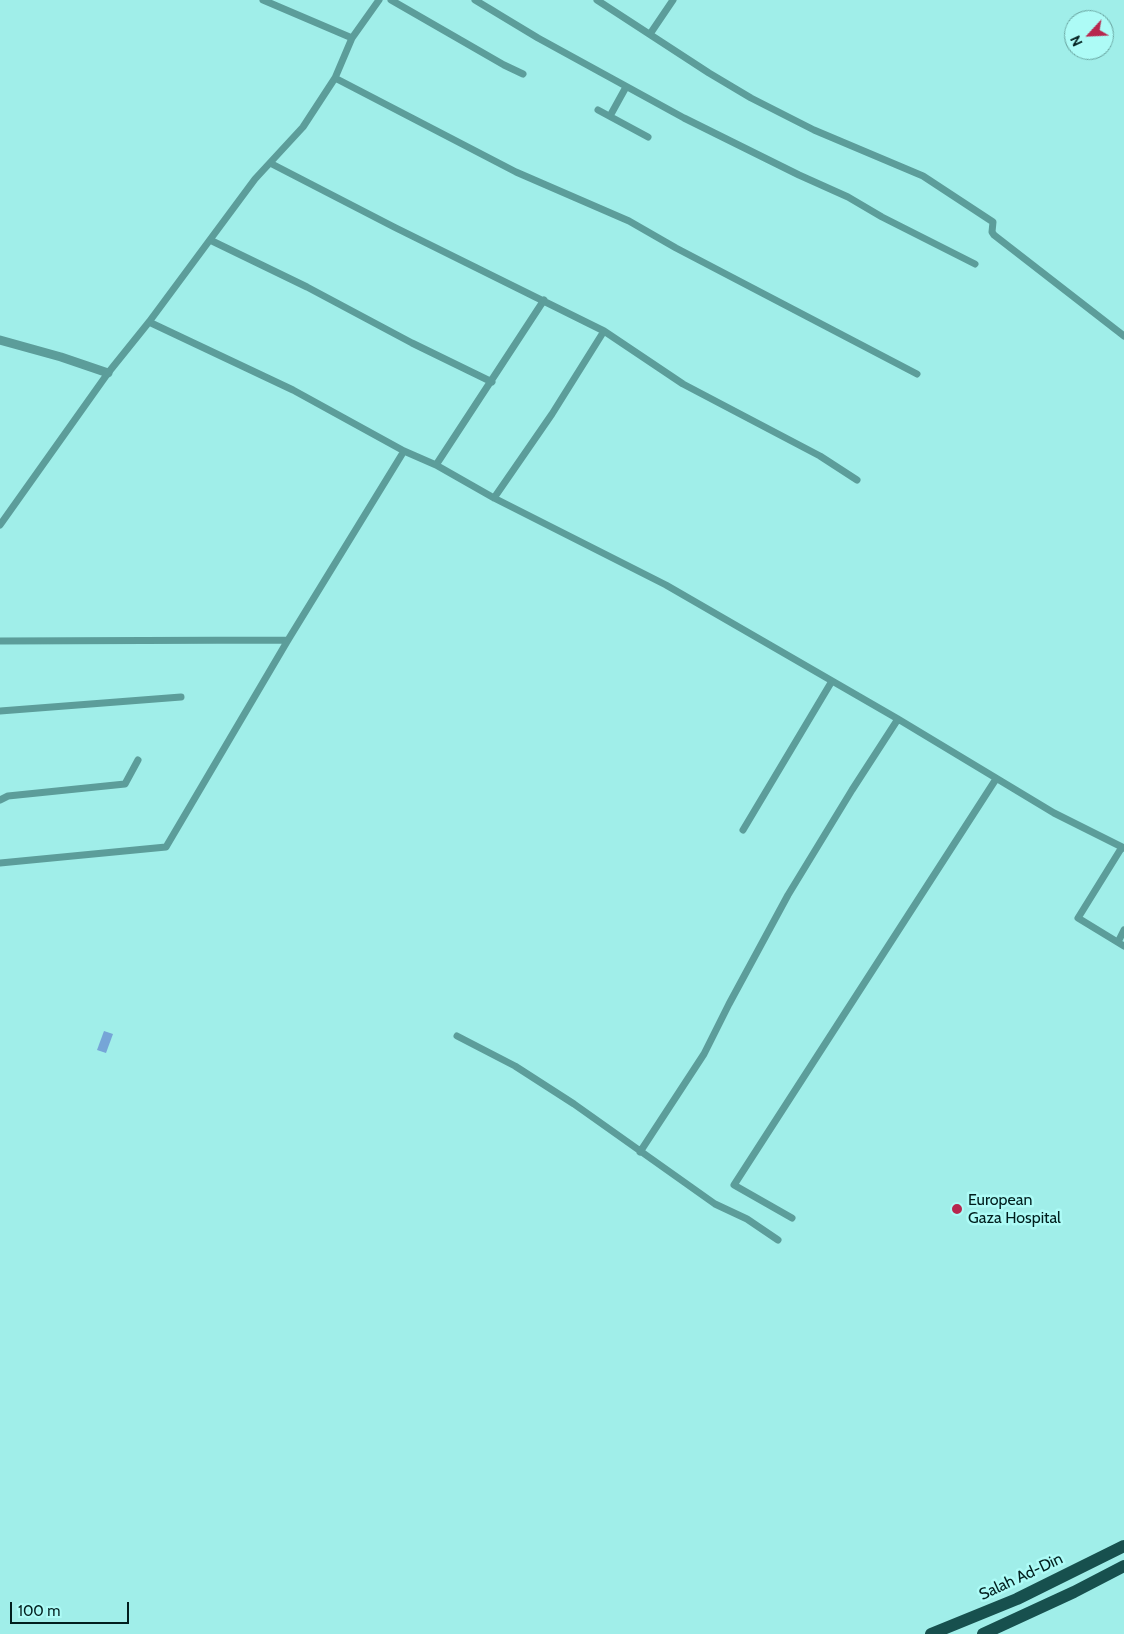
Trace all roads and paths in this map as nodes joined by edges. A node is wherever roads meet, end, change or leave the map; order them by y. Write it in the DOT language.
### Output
graph roads {
  1 [pos="263,0"];
  2 [pos="378,0"];
  3 [pos="391,0"];
  4 [pos="475,0"];
  5 [pos="597,0"];
  6 [pos="673,0"];
  7 [pos="650,34"];
  8 [pos="352,38"];
  9 [pos="523,74"];
  10 [pos="335,78"];
  11 [pos="626,87"];
  12 [pos="598,110"];
  13 [pos="610,116"];
  14 [pos="648,137"];
  15 [pos="270,163"];
  16 [pos="210,240"];
  17 [pos="975,264"];
  18 [pos="544,300"];
  19 [pos="149,322"];
  20 [pos="604,331"];
  21 [pos="1124,336"];
  22 [pos="0,340"];
  23 [pos="108,373"];
  24 [pos="917,374"];
  25 [pos="492,382"];
  26 [pos="404,451"];
  27 [pos="436,465"];
  28 [pos="858,480"];
  29 [pos="494,498"];
  30 [pos="0,525"];
  31 [pos="288,640"];
  32 [pos="0,641"];
  33 [pos="832,681"];
  34 [pos="181,697"];
  35 [pos="0,712"];
  36 [pos="898,719"];
  37 [pos="138,760"];
  38 [pos="996,780"];
  39 [pos="0,800"];
  40 [pos="742,830"];
  41 [pos="1123,847"];
  42 [pos="0,863"];
  43 [pos="1124,930"];
  44 [pos="1121,944"];
  45 [pos="457,1036"];
  46 [pos="640,1152"];
  47 [pos="792,1218"];
  48 [pos="778,1240"];
  49 [pos="1124,1546"];
  50 [pos="1124,1566"];
  51 [pos="931,1634"];
  52 [pos="983,1634"];
  1 -- 8 [label="street"];
  2 -- 8 [label="street"];
  3 -- 9 [label="street"];
  4 -- 11 [label="street"];
  5 -- 7 [label="street"];
  6 -- 7 [label="street"];
  7 -- 21 [label="street"];
  8 -- 10 [label="street"];
  10 -- 15 [label="street"];
  10 -- 24 [label="street"];
  11 -- 13 [label="street"];
  11 -- 17 [label="street"];
  12 -- 13 [label="street"];
  13 -- 14 [label="street"];
  15 -- 16 [label="street"];
  15 -- 18 [label="street"];
  16 -- 19 [label="street"];
  16 -- 25 [label="street"];
  18 -- 20 [label="street"];
  18 -- 25 [label="street"];
  19 -- 23 [label="street"];
  19 -- 26 [label="street"];
  20 -- 28 [label="street"];
  20 -- 29 [label="street"];
  22 -- 23 [label="street"];
  23 -- 30 [label="street"];
  25 -- 27 [label="street"];
  26 -- 27 [label="street"];
  26 -- 31 [label="street"];
  27 -- 29 [label="street"];
  29 -- 33 [label="street"];
  31 -- 32 [label="street"];
  31 -- 42 [label="street"];
  33 -- 36 [label="street"];
  33 -- 40 [label="street"];
  34 -- 35 [label="street"];
  36 -- 38 [label="street"];
  36 -- 46 [label="street"];
  37 -- 39 [label="street"];
  38 -- 41 [label="street"];
  38 -- 47 [label="street"];
  41 -- 44 [label="street"];
  43 -- 44 [label="street"];
  45 -- 46 [label="street"];
  46 -- 48 [label="street"];
  49 -- 51 [label="highway, Salah Ad-Din"];
  50 -- 52 [label="highway"];
}
